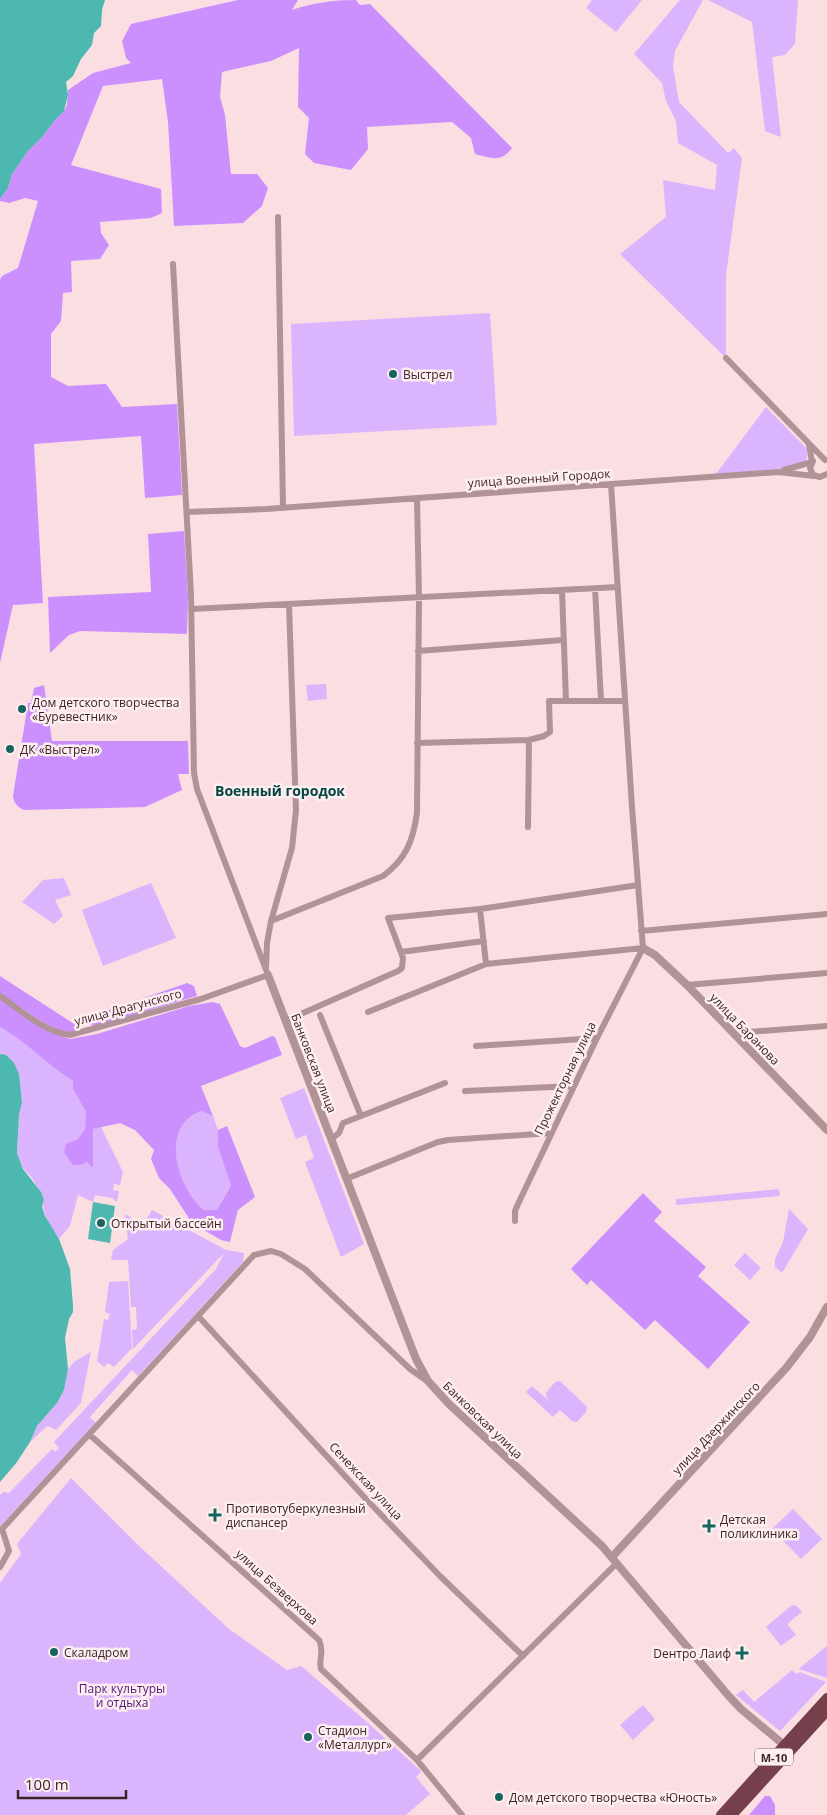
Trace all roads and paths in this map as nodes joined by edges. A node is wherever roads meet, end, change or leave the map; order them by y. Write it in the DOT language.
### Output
graph roads {
  1 [pos="278,217"];
  2 [pos="173,264"];
  3 [pos="726,358"];
  4 [pos="807,440"];
  5 [pos="826,461"];
  6 [pos="812,462"];
  7 [pos="778,472"];
  8 [pos="814,476"];
  9 [pos="826,476"];
  10 [pos="611,484"];
  11 [pos="417,498"];
  12 [pos="283,508"];
  13 [pos="187,512"];
  14 [pos="618,587"];
  15 [pos="595,588"];
  16 [pos="562,590"];
  17 [pos="419,598"];
  18 [pos="289,604"];
  19 [pos="192,610"];
  20 [pos="564,640"];
  21 [pos="418,651"];
  22 [pos="566,701"];
  23 [pos="601,701"];
  24 [pos="625,701"];
  25 [pos="529,740"];
  26 [pos="417,743"];
  27 [pos="528,827"];
  28 [pos="638,885"];
  29 [pos="480,909"];
  30 [pos="827,914"];
  31 [pos="271,921"];
  32 [pos="642,931"];
  33 [pos="484,942"];
  34 [pos="643,948"];
  35 [pos="401,952"];
  36 [pos="486,964"];
  37 [pos="267,972"];
  38 [pos="827,973"];
  39 [pos="687,985"];
  40 [pos="0,996"];
  41 [pos="368,1012"];
  42 [pos="320,1015"];
  43 [pos="285,1020"];
  44 [pos="827,1026"];
  45 [pos="597,1038"];
  46 [pos="739,1040"];
  47 [pos="476,1046"];
  48 [pos="445,1083"];
  49 [pos="574,1086"];
  50 [pos="465,1091"];
  51 [pos="361,1116"];
  52 [pos="827,1130"];
  53 [pos="551,1133"];
  54 [pos="331,1139"];
  55 [pos="346,1179"];
  56 [pos="515,1220"];
  57 [pos="827,1307"];
  58 [pos="199,1317"];
  59 [pos="428,1382"];
  60 [pos="90,1435"];
  61 [pos="614,1560"];
  62 [pos="0,1567"];
  63 [pos="523,1656"];
  64 [pos="827,1698"];
  65 [pos="827,1711"];
  66 [pos="784,1745"];
  67 [pos="417,1760"];
  68 [pos="462,1815"];
  69 [pos="721,1815"];
  70 [pos="732,1815"];
  1 -- 12 [label="street"];
  2 -- 13 [label="street"];
  3 -- 4 [label="street"];
  4 -- 5 [label="street"];
  4 -- 6 [label="street"];
  5 -- 6 [label="street"];
  6 -- 7 [label="street"];
  6 -- 8 [label="street"];
  7 -- 8 [label="street, улица Военный Городок"];
  7 -- 10 [label="street, улица Военный Городок"];
  8 -- 9 [label="street, улица Военный Городок"];
  10 -- 11 [label="street, улица Военный Городок"];
  10 -- 14 [label="street"];
  11 -- 12 [label="street, улица Военный Городок"];
  11 -- 17 [label="street"];
  12 -- 13 [label="street, улица Военный Городок"];
  13 -- 19 [label="street"];
  14 -- 15 [label="street"];
  14 -- 24 [label="street"];
  15 -- 16 [label="street"];
  15 -- 23 [label="street"];
  16 -- 17 [label="street"];
  16 -- 20 [label="street"];
  17 -- 18 [label="street"];
  17 -- 21 [label="street"];
  18 -- 19 [label="street"];
  18 -- 31 [label="street"];
  19 -- 37 [label="street"];
  20 -- 21 [label="street"];
  20 -- 22 [label="street"];
  21 -- 26 [label="street"];
  22 -- 23 [label="street"];
  22 -- 25 [label="street"];
  23 -- 24 [label="street"];
  24 -- 28 [label="street"];
  25 -- 26 [label="street"];
  25 -- 27 [label="street"];
  26 -- 31 [label="street"];
  28 -- 29 [label="street"];
  28 -- 32 [label="street"];
  29 -- 33 [label="street"];
  29 -- 35 [label="street"];
  30 -- 32 [label="street"];
  31 -- 37 [label="street"];
  32 -- 34 [label="street"];
  33 -- 35 [label="street"];
  33 -- 36 [label="street"];
  34 -- 36 [label="street"];
  34 -- 39 [label="street, улица Баранова"];
  34 -- 45 [label="street, Прожекторная улица"];
  35 -- 43 [label="street"];
  36 -- 41 [label="street"];
  37 -- 40 [label="street, улица Драгунского"];
  37 -- 43 [label="street, Банковская улица"];
  38 -- 39 [label="street"];
  39 -- 46 [label="street, улица Баранова"];
  42 -- 51 [label="street"];
  43 -- 54 [label="street, Банковская улица"];
  44 -- 46 [label="street"];
  45 -- 47 [label="street"];
  45 -- 49 [label="street, Прожекторная улица"];
  46 -- 52 [label="street, улица Баранова"];
  48 -- 51 [label="street"];
  49 -- 50 [label="street"];
  49 -- 53 [label="street, Прожекторная улица"];
  51 -- 54 [label="street"];
  53 -- 55 [label="street"];
  53 -- 56 [label="street, Прожекторная улица"];
  54 -- 55 [label="street, Банковская улица"];
  55 -- 59 [label="street, Банковская улица"];
  57 -- 61 [label="street, улица Дзержинского"];
  58 -- 59 [label="street"];
  58 -- 60 [label="street"];
  58 -- 63 [label="street, Сенежская улица"];
  59 -- 61 [label="street, Банковская улица"];
  60 -- 62 [label="street"];
  60 -- 67 [label="street, улица Безверхова"];
  61 -- 63 [label="street, улица Дзержинского"];
  61 -- 66 [label="street, Банковская улица"];
  63 -- 67 [label="street, улица Дзержинского"];
  64 -- 66 [label="highway, М-10"];
  65 -- 70 [label="highway, М-10"];
  66 -- 69 [label="highway, М-10"];
  67 -- 68 [label="street, улица Безверхова"];
}
